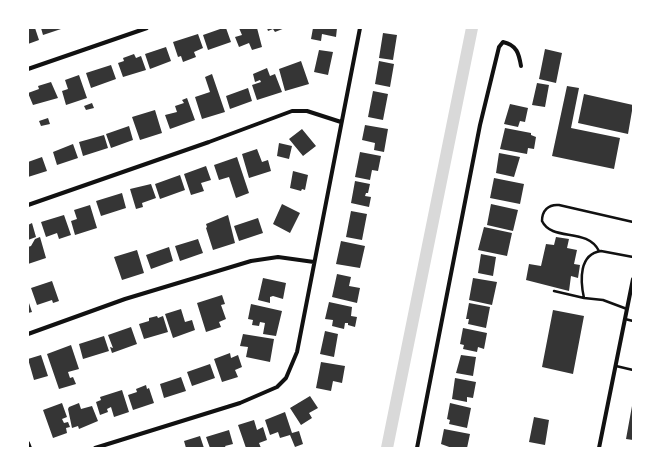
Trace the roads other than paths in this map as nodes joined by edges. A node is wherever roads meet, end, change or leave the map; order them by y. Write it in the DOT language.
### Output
graph roads {
  1 [pos="147,28"];
  2 [pos="360,28"];
  3 [pos="521,66"];
  4 [pos="28,69"];
  5 [pos="341,122"];
  6 [pos="28,205"];
  7 [pos="633,222"];
  8 [pos="599,251"];
  9 [pos="633,257"];
  10 [pos="314,262"];
  11 [pos="633,279"];
  12 [pos="554,291"];
  13 [pos="584,298"];
  14 [pos="627,309"];
  15 [pos="625,319"];
  16 [pos="633,321"];
  17 [pos="28,334"];
  18 [pos="615,366"];
  19 [pos="633,370"];
  20 [pos="28,443"];
  21 [pos="30,448"];
  22 [pos="95,448"];
  23 [pos="417,448"];
  24 [pos="599,448"];
  1 -- 4 [label="street"];
  2 -- 5 [label="street"];
  3 -- 23 [label="street"];
  5 -- 6 [label="street"];
  5 -- 10 [label="street"];
  7 -- 8 [label="lane"];
  8 -- 9 [label="lane"];
  8 -- 13 [label="lane"];
  10 -- 17 [label="street"];
  10 -- 22 [label="street"];
  11 -- 14 [label="street"];
  12 -- 13 [label="lane"];
  13 -- 14 [label="lane"];
  14 -- 15 [label="street"];
  15 -- 16 [label="lane"];
  15 -- 18 [label="street"];
  18 -- 19 [label="lane"];
  18 -- 24 [label="street"];
  20 -- 21 [label="street"];
}
